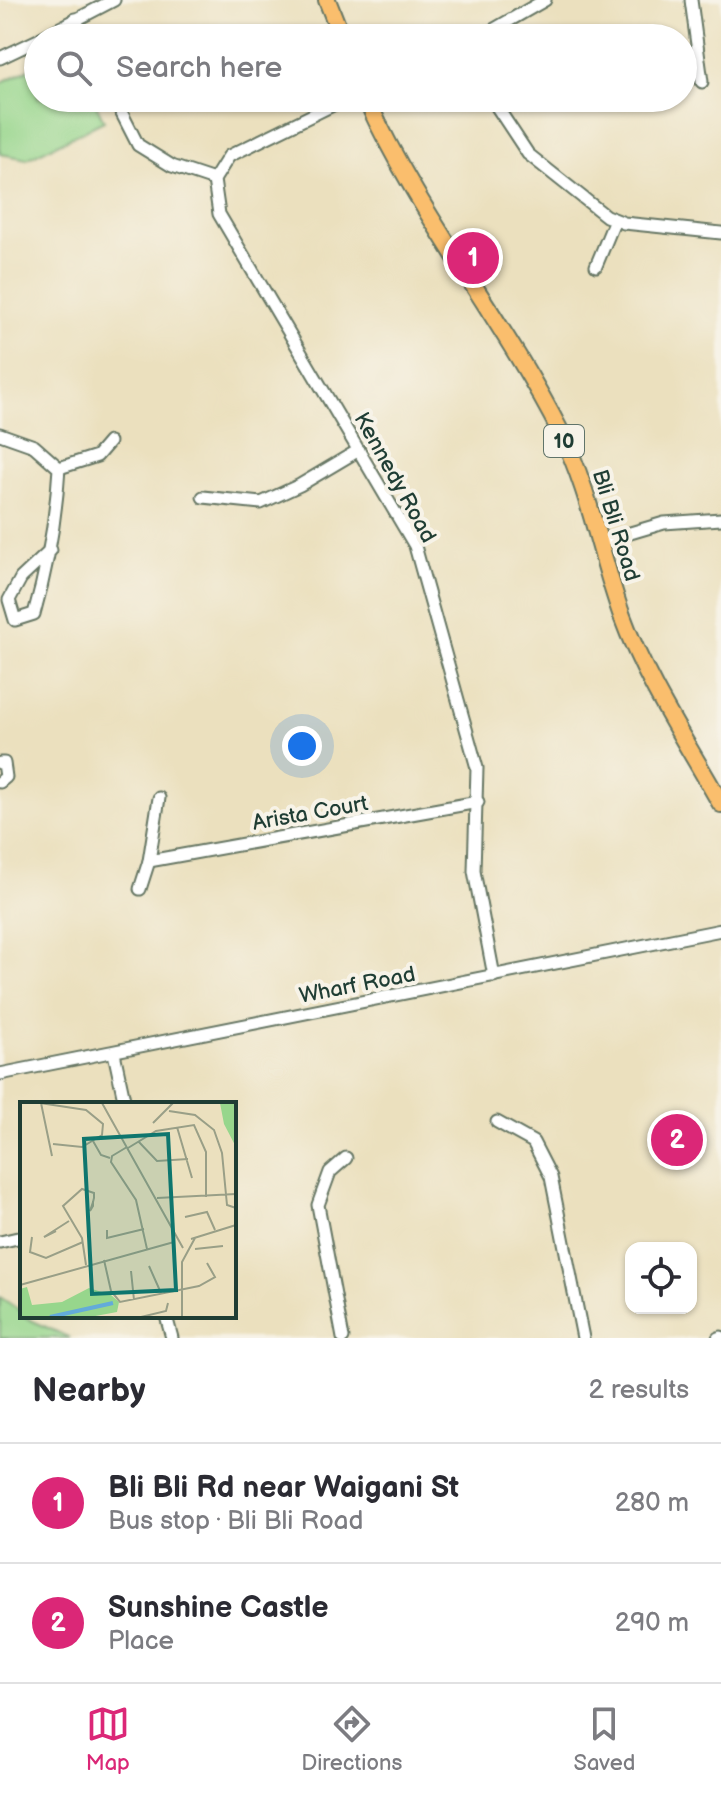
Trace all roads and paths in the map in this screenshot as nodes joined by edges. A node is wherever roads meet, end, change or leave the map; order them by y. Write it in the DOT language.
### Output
graph roads {
  1 [pos="114,0"];
  2 [pos="327,0"];
  3 [pos="545,0"];
  4 [pos="691,0"];
  5 [pos="75,19"];
  6 [pos="66,24"];
  7 [pos="78,24"];
  8 [pos="337,24"];
  9 [pos="503,24"];
  10 [pos="694,24"];
  11 [pos="697,45"];
  12 [pos="24,47"];
  13 [pos="0,58"];
  14 [pos="702,82"];
  15 [pos="121,112"];
  16 [pos="319,112"];
  17 [pos="375,112"];
  18 [pos="500,112"];
  19 [pos="214,180"];
  20 [pos="615,220"];
  21 [pos="721,233"];
  22 [pos="596,266"];
  23 [pos="0,434"];
  24 [pos="109,442"];
  25 [pos="359,450"];
  26 [pos="59,468"];
  27 [pos="203,497"];
  28 [pos="721,519"];
  29 [pos="600,542"];
  30 [pos="51,550"];
  31 [pos="0,763"];
  32 [pos="0,782"];
  33 [pos="159,798"];
  34 [pos="478,802"];
  35 [pos="721,804"];
  36 [pos="149,861"];
  37 [pos="140,889"];
  38 [pos="721,930"];
  39 [pos="494,976"];
  40 [pos="114,1053"];
  41 [pos="0,1074"];
  42 [pos="125,1102"];
  43 [pos="497,1122"];
  44 [pos="346,1158"];
  45 [pos="20,1237"];
  46 [pos="0,1242"];
  47 [pos="167,1318"];
  48 [pos="172,1338"];
  49 [pos="343,1338"];
  50 [pos="583,1338"];
  1 -- 5 [label="street"];
  2 -- 8 [label="main road"];
  3 -- 9 [label="street"];
  4 -- 10 [label="street"];
  5 -- 6 [label="street"];
  5 -- 7 [label="street"];
  11 -- 14 [label="street"];
  12 -- 13 [label="street"];
  15 -- 19 [label="street"];
  16 -- 19 [label="street"];
  17 -- 29 [label="main road, Bli Bli Road / 10"];
  18 -- 20 [label="street"];
  19 -- 25 [label="street, Kennedy Road"];
  20 -- 21 [label="street"];
  20 -- 22 [label="street"];
  23 -- 26 [label="street"];
  24 -- 26 [label="street"];
  25 -- 27 [label="street"];
  25 -- 34 [label="street, Kennedy Road"];
  26 -- 30 [label="street"];
  28 -- 29 [label="street"];
  29 -- 35 [label="main road, Bli Bli Road / 10"];
  30 -- 30 [label="street"];
  31 -- 32 [label="street"];
  33 -- 36 [label="street"];
  34 -- 36 [label="street, Arista Court"];
  34 -- 39 [label="street, Kennedy Road"];
  36 -- 37 [label="street"];
  38 -- 39 [label="street, Wharf Road"];
  39 -- 40 [label="street, Wharf Road"];
  40 -- 41 [label="street, Wharf Road"];
  40 -- 42 [label="street"];
  43 -- 50 [label="street"];
  44 -- 49 [label="street"];
  45 -- 46 [label="street"];
  47 -- 48 [label="street"];
}
